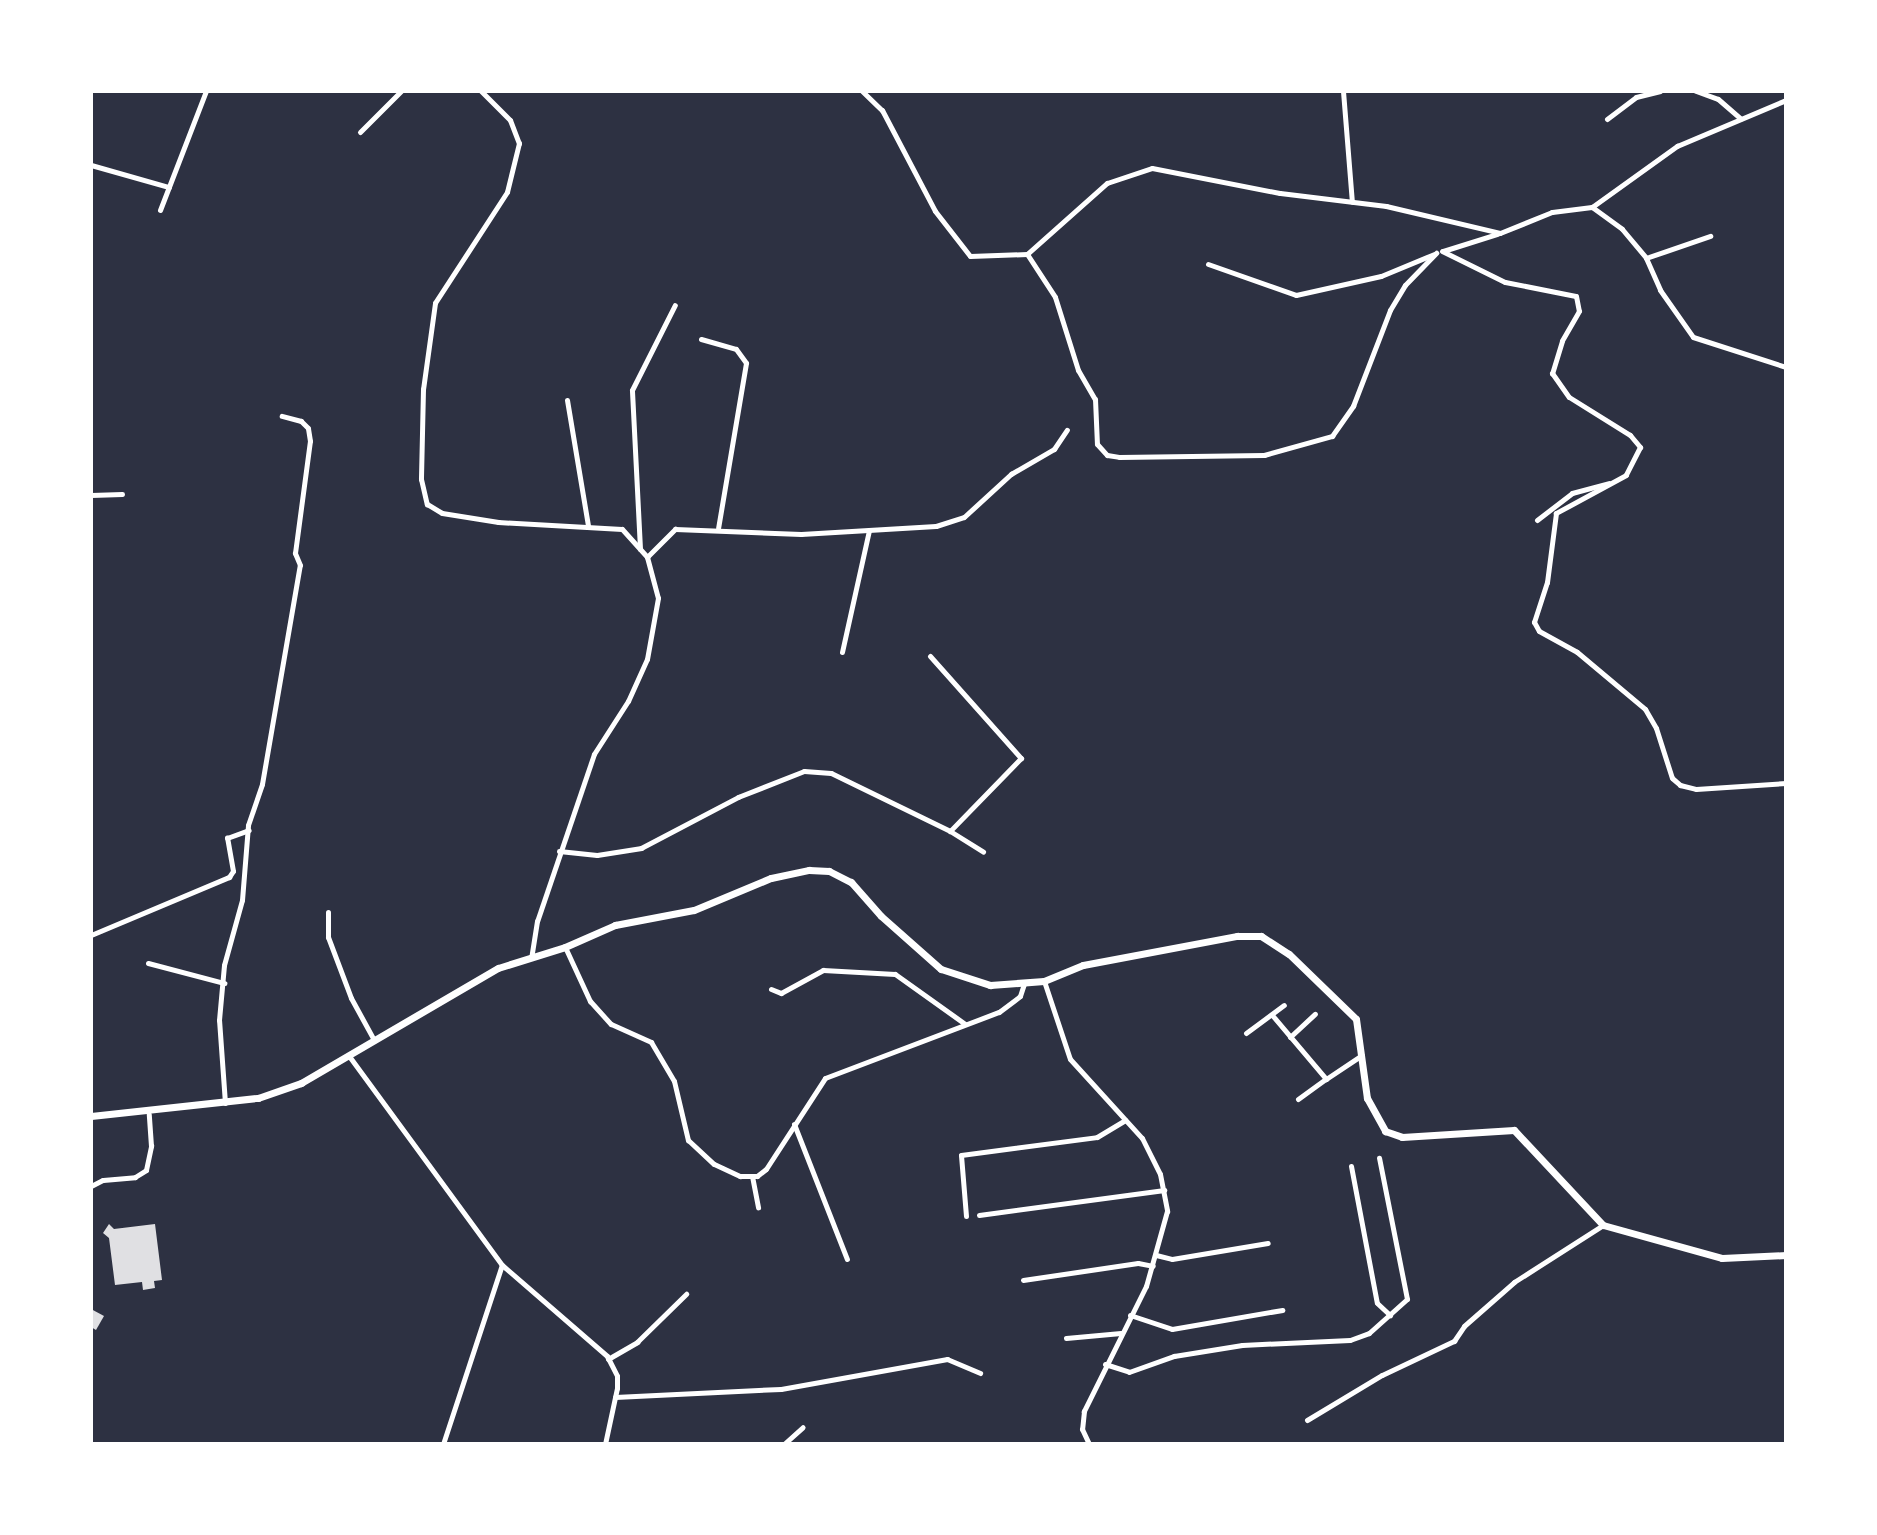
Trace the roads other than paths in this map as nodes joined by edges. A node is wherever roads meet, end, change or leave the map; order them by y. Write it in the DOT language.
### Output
graph roads {
  1 [pos="206,91"];
  2 [pos="401,91"];
  3 [pos="481,91"];
  4 [pos="862,91"];
  5 [pos="1343,91"];
  6 [pos="1660,91"];
  7 [pos="1696,91"];
  8 [pos="1786,100"];
  9 [pos="1607,119"];
  10 [pos="1741,119"];
  11 [pos="360,132"];
  12 [pos="91,165"];
  13 [pos="169,187"];
  14 [pos="1352,202"];
  15 [pos="1592,207"];
  16 [pos="160,210"];
  17 [pos="1500,233"];
  18 [pos="1710,236"];
  19 [pos="1439,252"];
  20 [pos="1027,254"];
  21 [pos="1646,258"];
  22 [pos="1208,264"];
  23 [pos="675,305"];
  24 [pos="701,339"];
  25 [pos="1786,367"];
  26 [pos="566,400"];
  27 [pos="282,416"];
  28 [pos="1067,430"];
  29 [pos="1615,481"];
  30 [pos="122,494"];
  31 [pos="91,495"];
  32 [pos="1537,520"];
  33 [pos="588,526"];
  34 [pos="719,528"];
  35 [pos="869,530"];
  36 [pos="640,548"];
  37 [pos="647,557"];
  38 [pos="842,652"];
  39 [pos="930,656"];
  40 [pos="1786,783"];
  41 [pos="249,830"];
  42 [pos="950,831"];
  43 [pos="559,851"];
  44 [pos="983,852"];
  45 [pos="328,912"];
  46 [pos="91,935"];
  47 [pos="565,947"];
  48 [pos="531,958"];
  49 [pos="148,963"];
  50 [pos="1044,981"];
  51 [pos="224,983"];
  52 [pos="1024,984"];
  53 [pos="771,989"];
  54 [pos="1284,1005"];
  55 [pos="1315,1014"];
  56 [pos="1272,1015"];
  57 [pos="965,1024"];
  58 [pos="1246,1033"];
  59 [pos="1290,1037"];
  60 [pos="374,1040"];
  61 [pos="1362,1055"];
  62 [pos="349,1056"];
  63 [pos="1326,1079"];
  64 [pos="1298,1099"];
  65 [pos="225,1103"];
  66 [pos="149,1114"];
  67 [pos="91,1116"];
  68 [pos="1125,1120"];
  69 [pos="794,1124"];
  70 [pos="1380,1158"];
  71 [pos="1351,1166"];
  72 [pos="752,1176"];
  73 [pos="91,1186"];
  74 [pos="1164,1190"];
  75 [pos="758,1207"];
  76 [pos="979,1215"];
  77 [pos="966,1216"];
  78 [pos="1603,1225"];
  79 [pos="1268,1244"];
  80 [pos="1156,1255"];
  81 [pos="1786,1255"];
  82 [pos="847,1259"];
  83 [pos="502,1265"];
  84 [pos="1153,1266"];
  85 [pos="1023,1280"];
  86 [pos="685,1294"];
  87 [pos="1282,1310"];
  88 [pos="1130,1315"];
  89 [pos="1390,1315"];
  90 [pos="1121,1333"];
  91 [pos="1066,1338"];
  92 [pos="608,1359"];
  93 [pos="1105,1364"];
  94 [pos="979,1373"];
  95 [pos="615,1397"];
  96 [pos="1307,1420"];
  97 [pos="803,1427"];
  98 [pos="443,1444"];
  99 [pos="605,1444"];
  100 [pos="784,1444"];
  101 [pos="1089,1444"];
  1 -- 13 [label="street"];
  2 -- 11 [label="street"];
  3 -- 33 [label="street"];
  4 -- 20 [label="street"];
  5 -- 14 [label="street"];
  6 -- 9 [label="street"];
  7 -- 10 [label="street"];
  8 -- 10 [label="street"];
  10 -- 15 [label="street"];
  12 -- 13 [label="street"];
  13 -- 16 [label="street"];
  14 -- 17 [label="street"];
  14 -- 20 [label="street"];
  15 -- 17 [label="street"];
  15 -- 21 [label="street"];
  17 -- 19 [label="street"];
  18 -- 21 [label="street"];
  19 -- 20 [label="street"];
  19 -- 22 [label="street"];
  19 -- 29 [label="street"];
  21 -- 25 [label="street"];
  23 -- 36 [label="street"];
  24 -- 34 [label="street"];
  26 -- 33 [label="street"];
  27 -- 41 [label="street"];
  28 -- 35 [label="street"];
  29 -- 32 [label="street"];
  29 -- 40 [label="street"];
  30 -- 31 [label="street"];
  33 -- 36 [label="street"];
  34 -- 35 [label="street"];
  34 -- 37 [label="street"];
  35 -- 38 [label="street"];
  36 -- 37 [label="street"];
  37 -- 43 [label="street"];
  39 -- 42 [label="street"];
  41 -- 46 [label="street"];
  41 -- 51 [label="street"];
  42 -- 43 [label="street"];
  42 -- 44 [label="street"];
  43 -- 48 [label="street"];
  45 -- 60 [label="street"];
  47 -- 48 [label="street"];
  47 -- 52 [label="street"];
  47 -- 72 [label="street"];
  48 -- 60 [label="street"];
  49 -- 51 [label="street"];
  50 -- 52 [label="street"];
  50 -- 61 [label="street"];
  50 -- 68 [label="street"];
  51 -- 65 [label="street"];
  52 -- 57 [label="street"];
  53 -- 57 [label="street"];
  54 -- 56 [label="street"];
  55 -- 59 [label="street"];
  56 -- 58 [label="street"];
  56 -- 59 [label="street"];
  57 -- 69 [label="street"];
  59 -- 63 [label="street"];
  60 -- 62 [label="street"];
  61 -- 63 [label="street"];
  61 -- 78 [label="street"];
  62 -- 65 [label="street"];
  62 -- 83 [label="street"];
  63 -- 64 [label="street"];
  65 -- 66 [label="street"];
  66 -- 67 [label="street"];
  66 -- 73 [label="street"];
  68 -- 74 [label="street"];
  68 -- 77 [label="street"];
  69 -- 72 [label="street"];
  69 -- 82 [label="street"];
  70 -- 89 [label="street"];
  71 -- 89 [label="street"];
  72 -- 75 [label="street"];
  74 -- 76 [label="street"];
  74 -- 80 [label="street"];
  78 -- 81 [label="street"];
  78 -- 96 [label="street"];
  79 -- 80 [label="street"];
  80 -- 84 [label="street"];
  83 -- 92 [label="street"];
  83 -- 98 [label="street"];
  84 -- 85 [label="street"];
  84 -- 88 [label="street"];
  86 -- 92 [label="street"];
  87 -- 88 [label="street"];
  88 -- 90 [label="street"];
  89 -- 93 [label="street"];
  90 -- 91 [label="street"];
  90 -- 93 [label="street"];
  92 -- 95 [label="street"];
  93 -- 101 [label="street"];
  94 -- 95 [label="street"];
  95 -- 99 [label="street"];
  97 -- 100 [label="street"];
}
